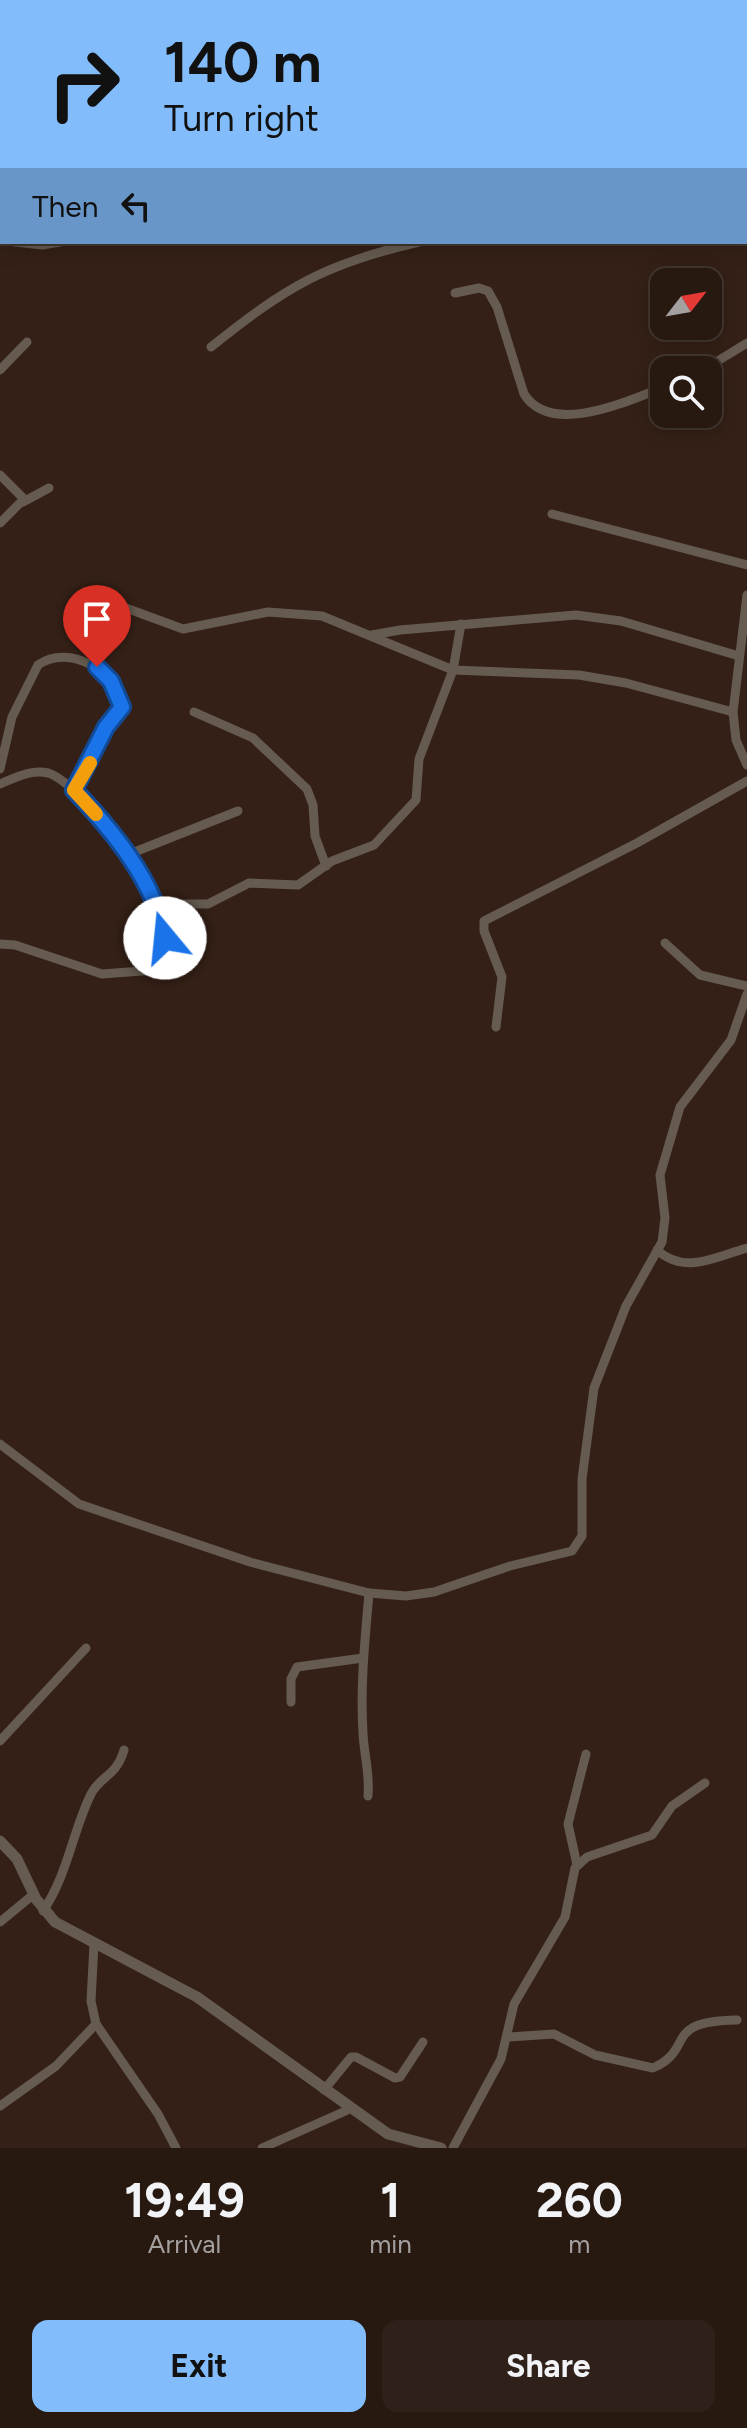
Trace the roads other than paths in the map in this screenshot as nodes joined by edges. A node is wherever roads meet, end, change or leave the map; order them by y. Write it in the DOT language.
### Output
graph roads {
  1 [pos="412,244"];
  2 [pos="455,293"];
  3 [pos="27,342"];
  4 [pos="747,343"];
  5 [pos="211,347"];
  6 [pos="722,358"];
  7 [pos="0,370"];
  8 [pos="650,392"];
  9 [pos="0,475"];
  10 [pos="49,488"];
  11 [pos="23,502"];
  12 [pos="552,514"];
  13 [pos="0,523"];
  14 [pos="747,565"];
  15 [pos="747,595"];
  16 [pos="115,604"];
  17 [pos="461,624"];
  18 [pos="744,632"];
  19 [pos="372,635"];
  20 [pos="739,656"];
  21 [pos="453,670"];
  22 [pos="194,712"];
  23 [pos="733,712"];
  24 [pos="747,765"];
  25 [pos="0,769"];
  26 [pos="747,781"];
  27 [pos="0,784"];
  28 [pos="74,790"];
  29 [pos="238,811"];
  30 [pos="127,855"];
  31 [pos="326,866"];
  32 [pos="155,904"];
  33 [pos="665,943"];
  34 [pos="0,944"];
  35 [pos="747,986"];
  36 [pos="747,994"];
  37 [pos="496,1027"];
  38 [pos="747,1248"];
  39 [pos="657,1250"];
  40 [pos="0,1444"];
  41 [pos="369,1593"];
  42 [pos="86,1648"];
  43 [pos="363,1658"];
  44 [pos="291,1702"];
  45 [pos="0,1741"];
  46 [pos="124,1750"];
  47 [pos="586,1754"];
  48 [pos="705,1783"];
  49 [pos="368,1796"];
  50 [pos="0,1841"];
  51 [pos="577,1865"];
  52 [pos="34,1894"];
  53 [pos="43,1911"];
  54 [pos="0,1922"];
  55 [pos="94,1944"];
  56 [pos="737,2020"];
  57 [pos="96,2024"];
  58 [pos="509,2037"];
  59 [pos="423,2042"];
  60 [pos="324,2090"];
  61 [pos="0,2106"];
  62 [pos="350,2109"];
  63 [pos="176,2148"];
  64 [pos="262,2148"];
  65 [pos="441,2148"];
  66 [pos="453,2148"];
  1 -- 5 [label="street"];
  2 -- 8 [label="street"];
  3 -- 7 [label="street"];
  4 -- 6 [label="street"];
  9 -- 11 [label="street"];
  10 -- 11 [label="street"];
  11 -- 13 [label="street"];
  12 -- 14 [label="street"];
  15 -- 18 [label="street"];
  16 -- 19 [label="street"];
  17 -- 19 [label="street"];
  17 -- 20 [label="street"];
  17 -- 21 [label="street"];
  18 -- 20 [label="street"];
  19 -- 21 [label="street"];
  20 -- 23 [label="street"];
  21 -- 23 [label="street"];
  21 -- 31 [label="street"];
  22 -- 31 [label="street"];
  23 -- 24 [label="street"];
  25 -- 28 [label="street"];
  26 -- 37 [label="street"];
  27 -- 28 [label="street"];
  28 -- 30 [label="street"];
  29 -- 30 [label="street"];
  30 -- 32 [label="street"];
  31 -- 32 [label="street"];
  32 -- 34 [label="street"];
  33 -- 35 [label="street"];
  36 -- 39 [label="street"];
  38 -- 39 [label="street"];
  39 -- 41 [label="street"];
  40 -- 41 [label="street"];
  41 -- 43 [label="street"];
  42 -- 45 [label="street"];
  43 -- 44 [label="street"];
  43 -- 49 [label="street"];
  46 -- 53 [label="street"];
  47 -- 51 [label="street"];
  48 -- 51 [label="street"];
  50 -- 52 [label="street"];
  51 -- 58 [label="street"];
  52 -- 53 [label="street"];
  52 -- 54 [label="street"];
  53 -- 55 [label="street"];
  55 -- 57 [label="street"];
  55 -- 60 [label="street"];
  56 -- 58 [label="street"];
  57 -- 61 [label="street"];
  57 -- 63 [label="street"];
  58 -- 66 [label="street"];
  59 -- 60 [label="street"];
  60 -- 62 [label="street"];
  62 -- 64 [label="street"];
  62 -- 65 [label="street"];
}
